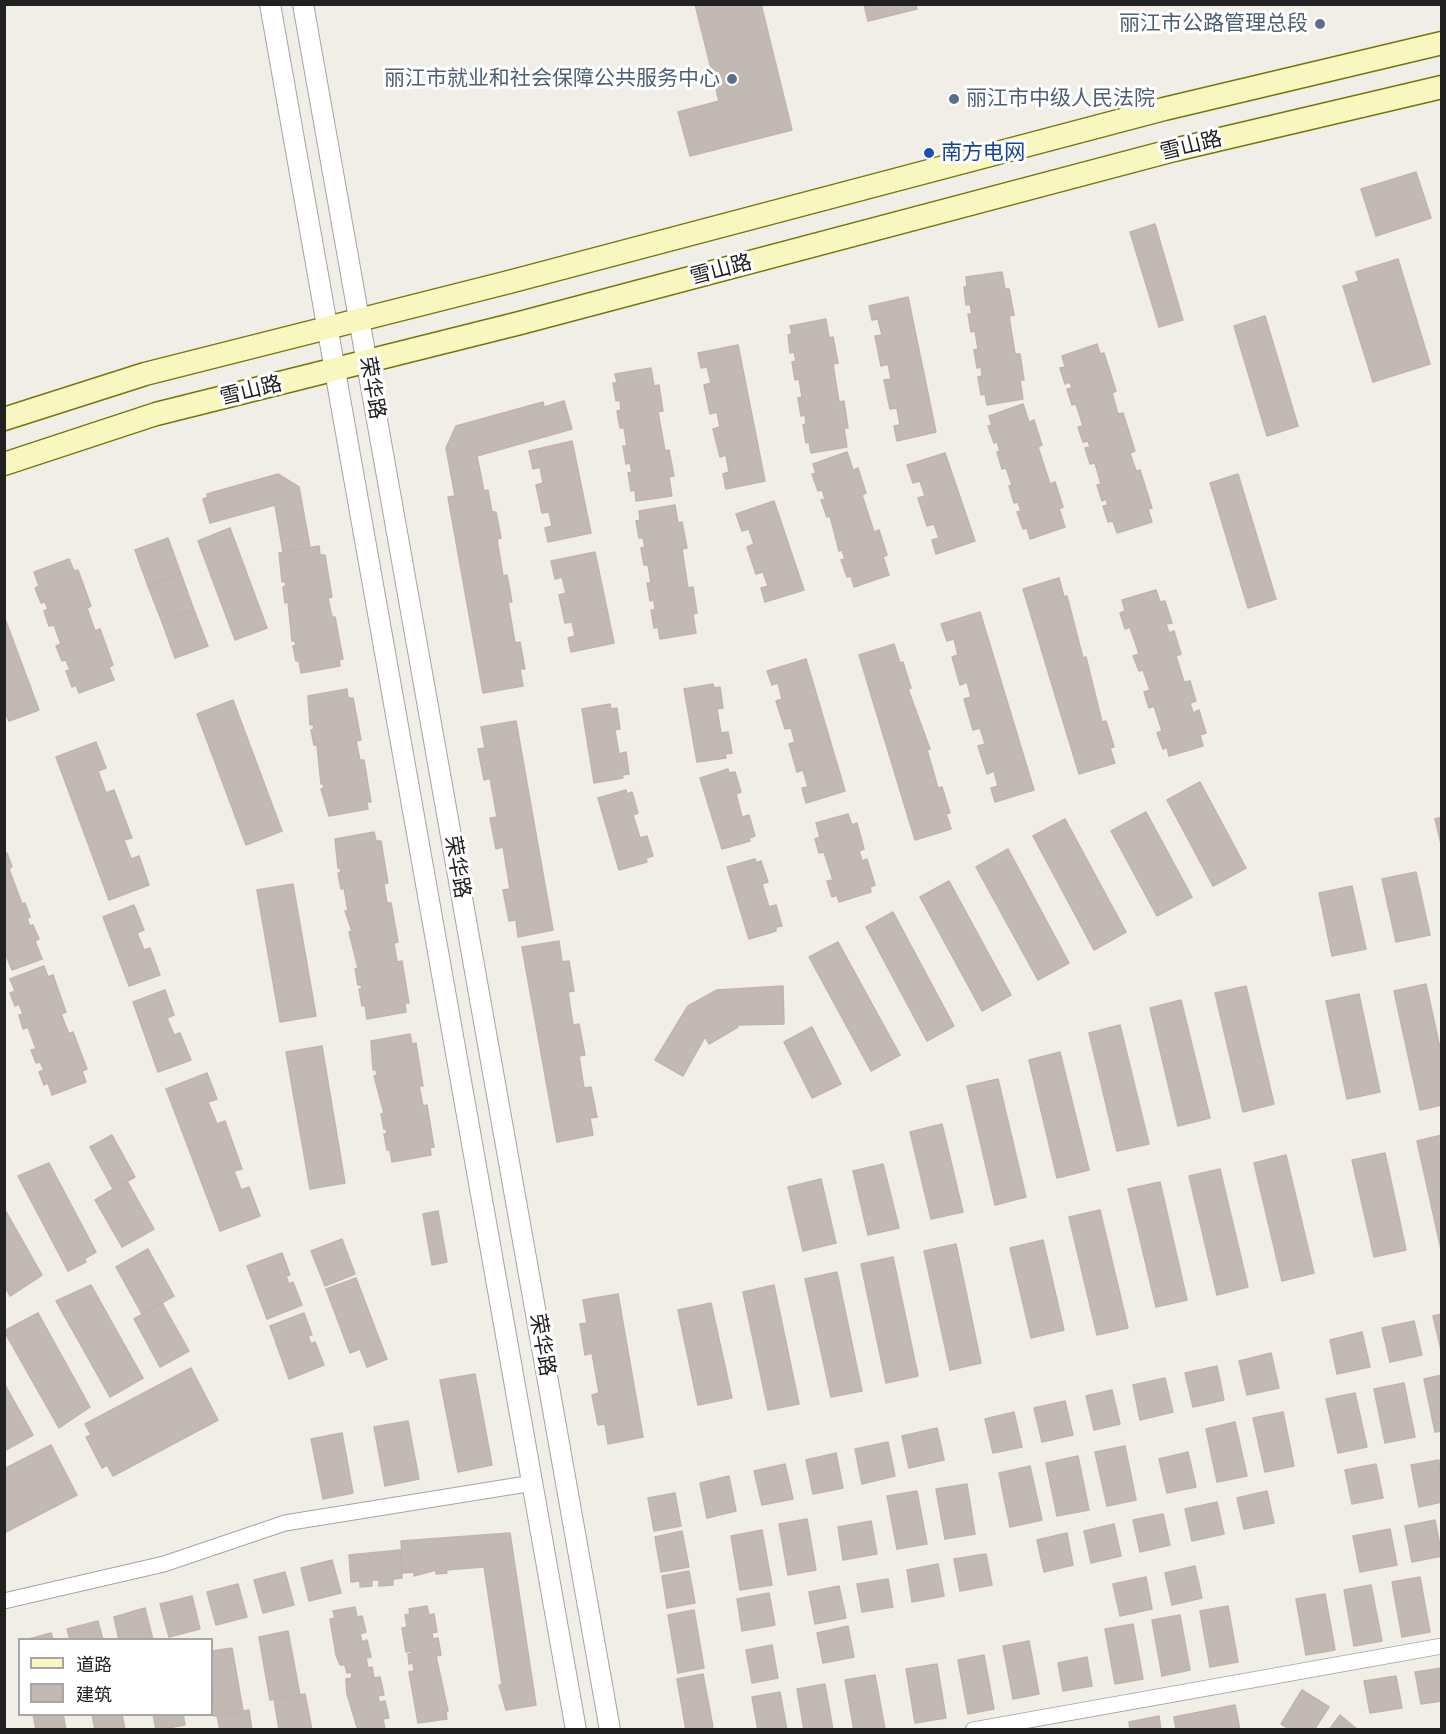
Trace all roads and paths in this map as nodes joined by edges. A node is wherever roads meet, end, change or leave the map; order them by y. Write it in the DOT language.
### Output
graph roads {
  1 [pos="270,4"];
  2 [pos="303,4"];
  3 [pos="1442,43"];
  4 [pos="1442,87"];
  5 [pos="359,320"];
  6 [pos="327,328"];
  7 [pos="367,361"];
  8 [pos="335,369"];
  9 [pos="4,419"];
  10 [pos="4,464"];
  11 [pos="533,1483"];
  12 [pos="4,1601"];
  13 [pos="1442,1646"];
  14 [pos="576,1730"];
  15 [pos="610,1730"];
  16 [pos="973,1730"];
  1 -- 6 [label="street, 荣华路"];
  2 -- 5 [label="street, 荣华路"];
  3 -- 5 [label="main road, 雪山路"];
  4 -- 7 [label="main road, 雪山路"];
  5 -- 6 [label="main road, 雪山路"];
  5 -- 7 [label="street, 荣华路"];
  6 -- 8 [label="street, 荣华路"];
  6 -- 9 [label="main road, 雪山路"];
  7 -- 8 [label="main road, 雪山路"];
  7 -- 15 [label="street, 荣华路"];
  8 -- 10 [label="main road, 雪山路"];
  8 -- 11 [label="street, 荣华路"];
  11 -- 12 [label="street"];
  11 -- 14 [label="street, 荣华路"];
  13 -- 16 [label="street"];
}
